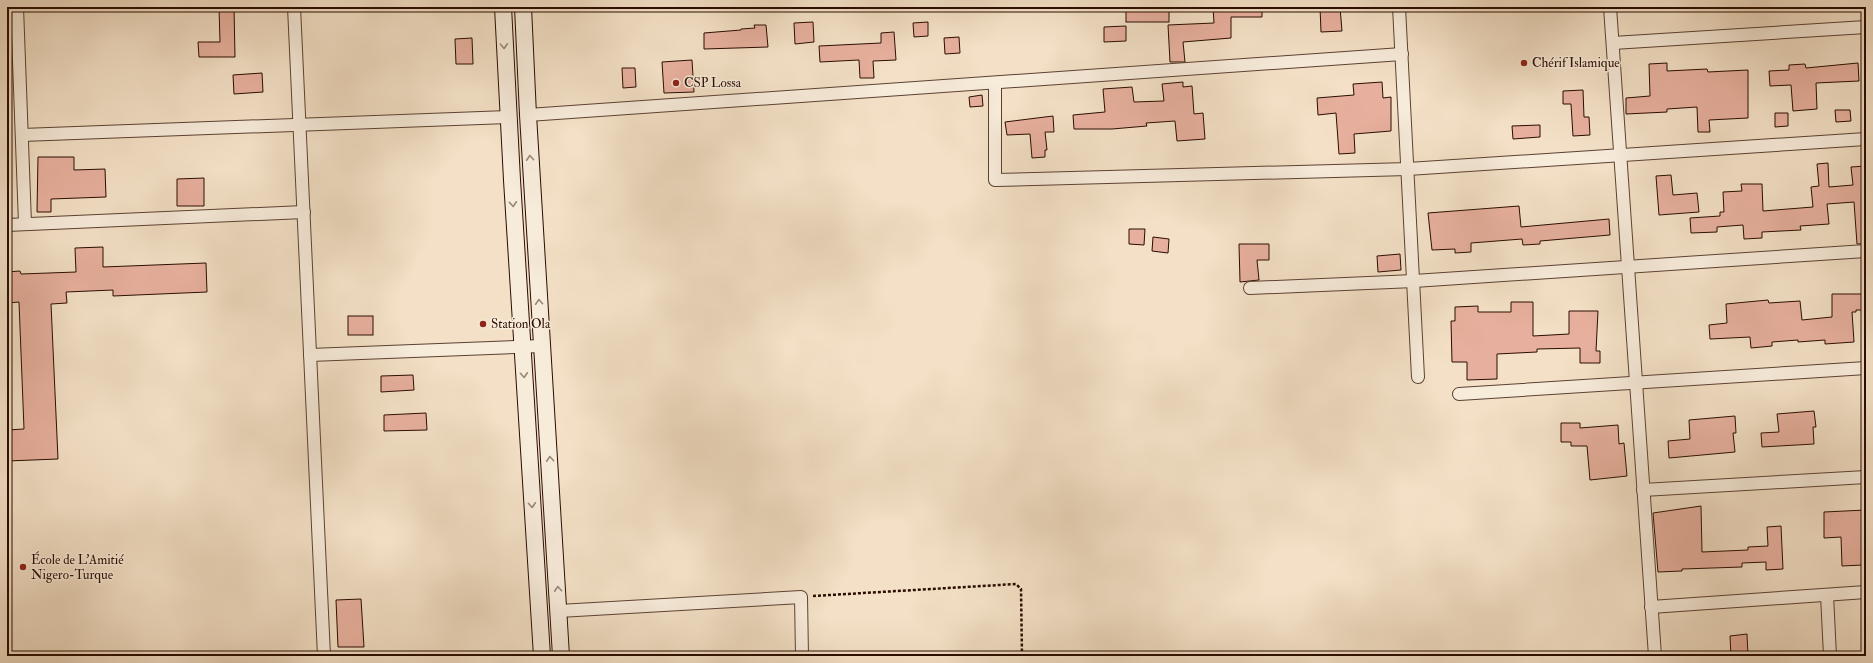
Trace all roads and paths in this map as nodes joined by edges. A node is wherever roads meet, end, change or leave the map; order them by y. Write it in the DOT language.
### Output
graph roads {
  1 [pos="17,7"];
  2 [pos="294,7"];
  3 [pos="503,7"];
  4 [pos="522,7"];
  5 [pos="1399,7"];
  6 [pos="1610,7"];
  7 [pos="1866,27"];
  8 [pos="1613,43"];
  9 [pos="1402,54"];
  10 [pos="995,83"];
  11 [pos="528,115"];
  12 [pos="508,117"];
  13 [pos="300,125"];
  14 [pos="22,135"];
  15 [pos="1866,139"];
  16 [pos="1620,155"];
  17 [pos="1408,169"];
  18 [pos="532,178"];
  19 [pos="512,180"];
  20 [pos="304,212"];
  21 [pos="7,224"];
  22 [pos="25,224"];
  23 [pos="1866,251"];
  24 [pos="1628,268"];
  25 [pos="1414,281"];
  26 [pos="1250,288"];
  27 [pos="522,346"];
  28 [pos="542,346"];
  29 [pos="310,355"];
  30 [pos="1866,368"];
  31 [pos="1418,377"];
  32 [pos="1636,382"];
  33 [pos="1459,394"];
  34 [pos="1866,477"];
  35 [pos="1643,490"];
  36 [pos="1866,592"];
  37 [pos="1827,595"];
  38 [pos="801,597"];
  39 [pos="1651,607"];
  40 [pos="559,611"];
  41 [pos="324,656"];
  42 [pos="542,656"];
  43 [pos="561,656"];
  44 [pos="802,656"];
  45 [pos="1022,656"];
  46 [pos="1655,656"];
  47 [pos="1830,656"];
  1 -- 14 [label="street"];
  2 -- 13 [label="street"];
  3 -- 12 [label="main road, one-way"];
  4 -- 11 [label="main road"];
  5 -- 9 [label="street"];
  6 -- 8 [label="street"];
  7 -- 8 [label="street"];
  8 -- 16 [label="street"];
  9 -- 10 [label="street"];
  9 -- 17 [label="street"];
  10 -- 11 [label="street"];
  10 -- 17 [label="street"];
  18 -- 11 [label="main road, one-way"];
  12 -- 13 [label="street"];
  12 -- 19 [label="main road"];
  13 -- 14 [label="street"];
  13 -- 20 [label="street"];
  14 -- 22 [label="street"];
  15 -- 16 [label="street"];
  16 -- 17 [label="street"];
  16 -- 24 [label="street"];
  17 -- 25 [label="street"];
  18 -- 19 [label="main road"];
  28 -- 18 [label="main road, one-way"];
  19 -- 27 [label="main road, one-way"];
  20 -- 22 [label="street"];
  20 -- 29 [label="street"];
  21 -- 22 [label="street"];
  23 -- 24 [label="street"];
  24 -- 25 [label="street"];
  24 -- 32 [label="street"];
  25 -- 26 [label="street"];
  25 -- 31 [label="street"];
  27 -- 28 [label="street"];
  27 -- 29 [label="street"];
  27 -- 42 [label="main road, one-way"];
  40 -- 28 [label="main road, one-way"];
  29 -- 41 [label="street"];
  30 -- 32 [label="street"];
  32 -- 33 [label="street"];
  32 -- 35 [label="street"];
  34 -- 35 [label="street"];
  35 -- 39 [label="street"];
  36 -- 37 [label="street"];
  37 -- 39 [label="street"];
  37 -- 47 [label="street"];
  38 -- 40 [label="street"];
  38 -- 44 [label="street"];
  38 -- 45 [label="path"];
  39 -- 46 [label="street"];
  40 -- 43 [label="main road"];
}
